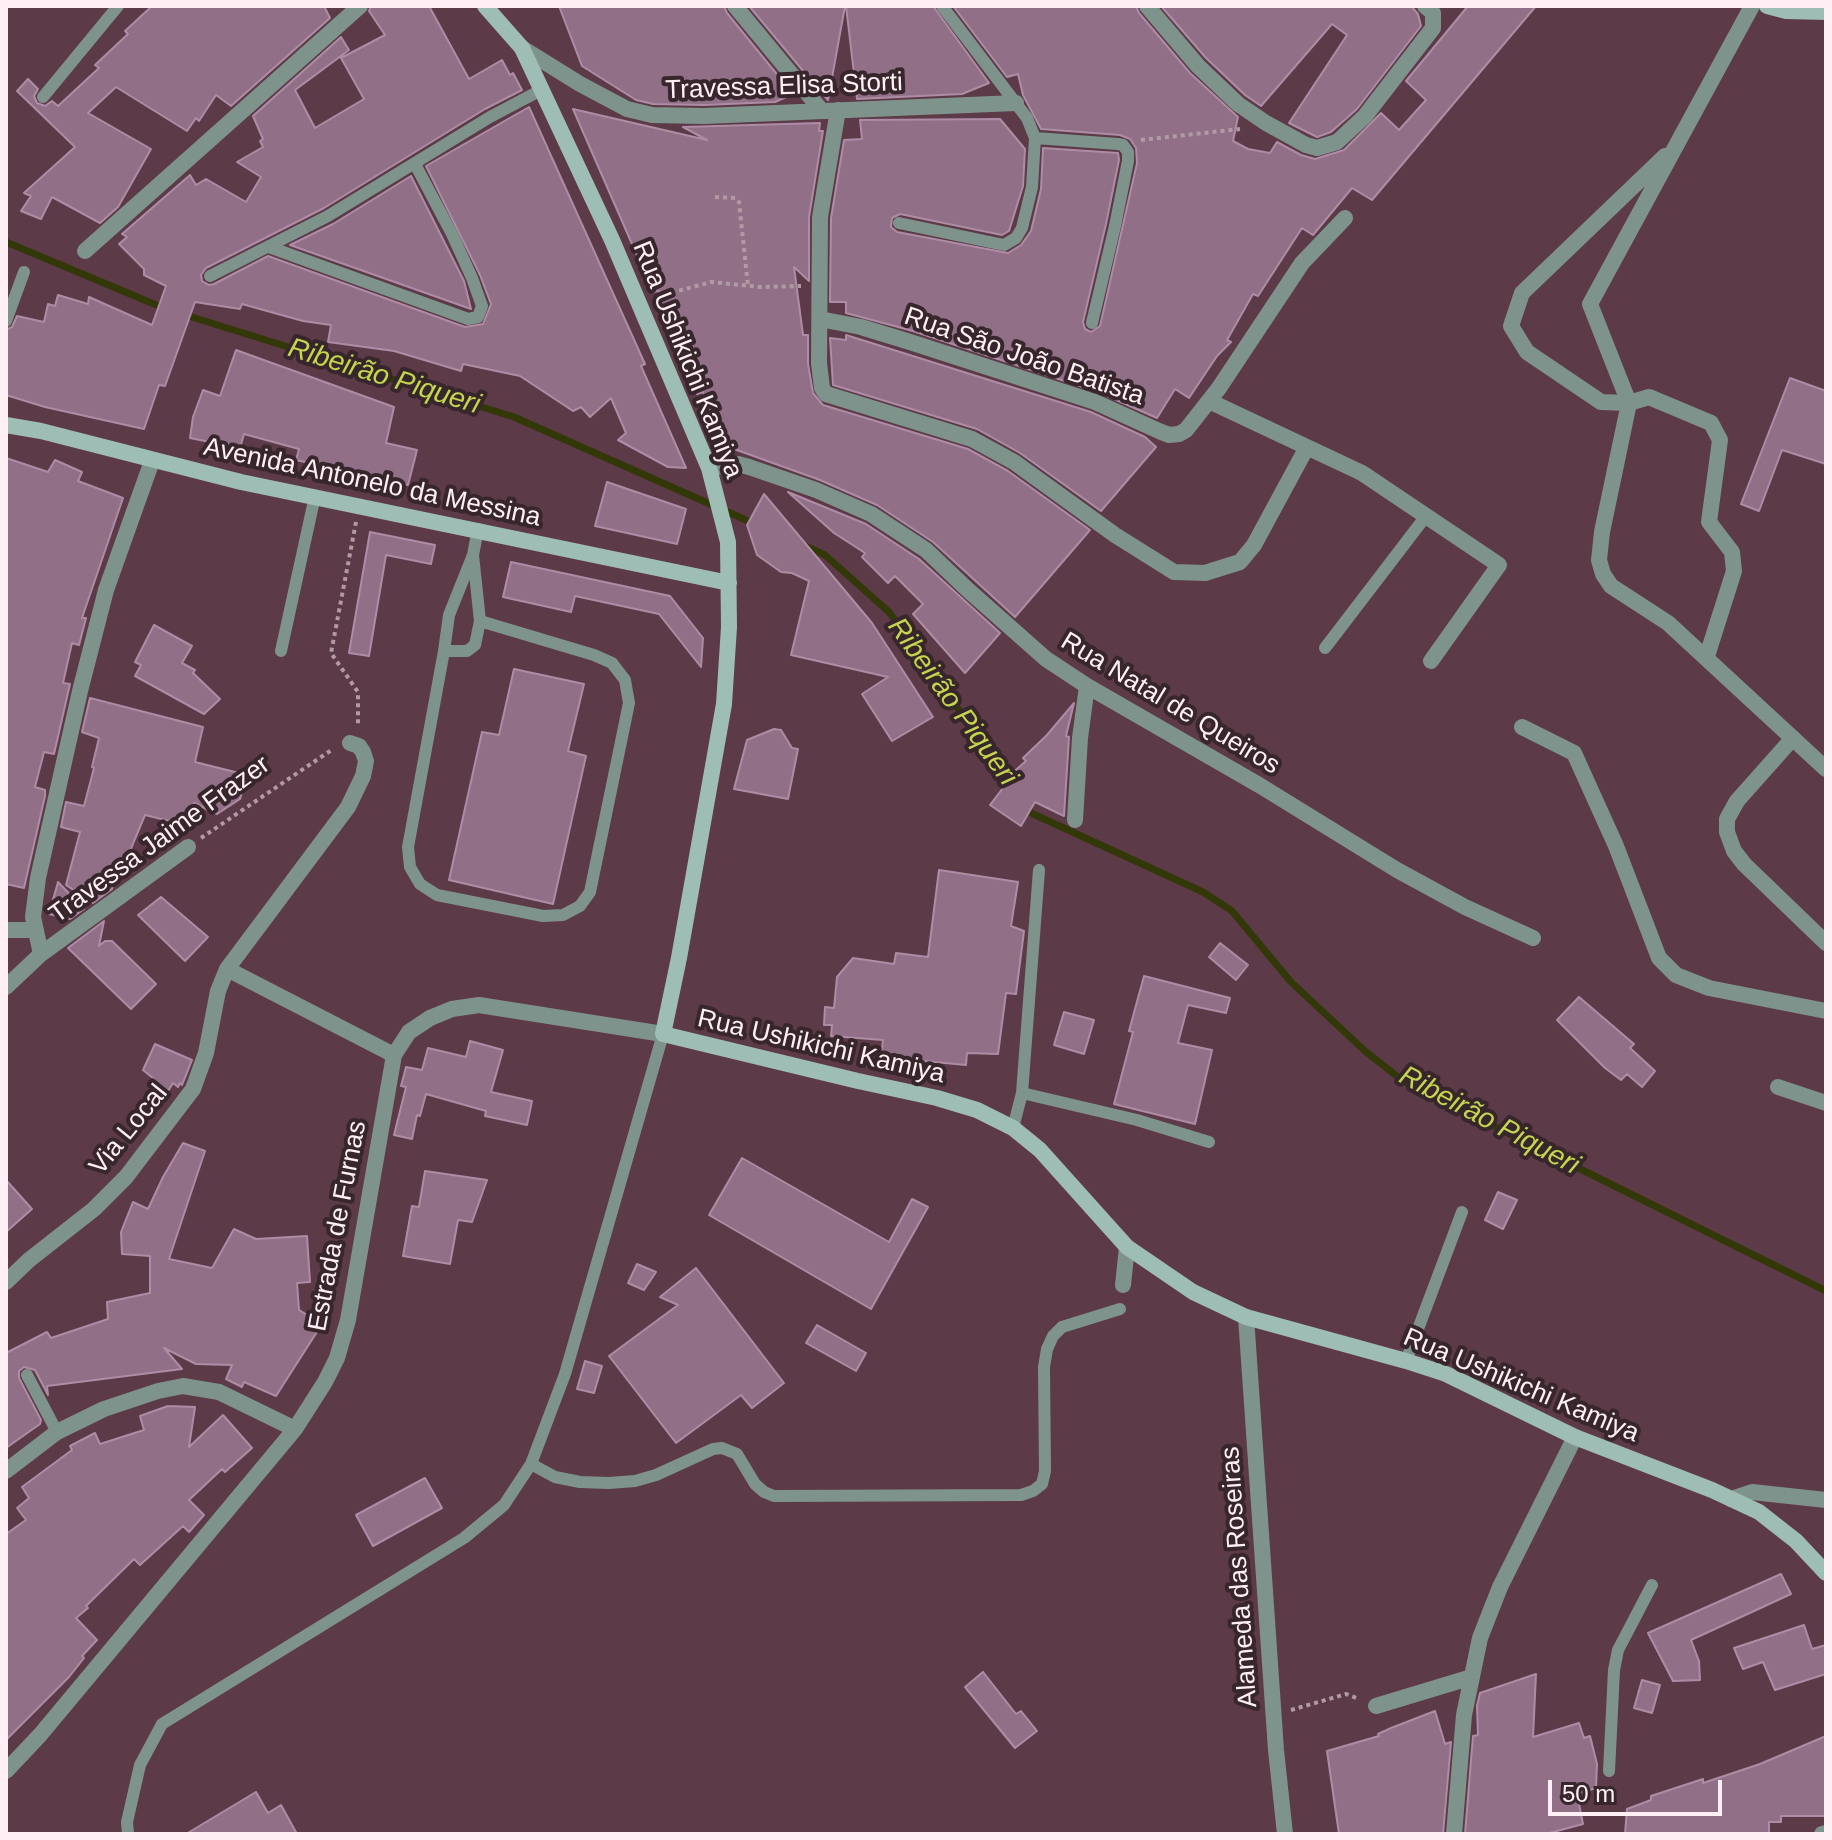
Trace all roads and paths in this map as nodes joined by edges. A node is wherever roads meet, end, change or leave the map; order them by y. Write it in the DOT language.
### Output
graph roads {
  1 [pos="118,6"];
  2 [pos="360,6"];
  3 [pos="485,6"];
  4 [pos="735,6"];
  5 [pos="942,6"];
  6 [pos="1147,6"];
  7 [pos="1425,6"];
  8 [pos="1752,6"];
  9 [pos="1767,6"];
  10 [pos="1826,12"];
  11 [pos="522,48"];
  12 [pos="543,89"];
  13 [pos="43,97"];
  14 [pos="1016,103"];
  15 [pos="829,110"];
  16 [pos="1266,123"];
  17 [pos="1035,138"];
  18 [pos="1677,144"];
  19 [pos="1123,145"];
  20 [pos="415,164"];
  21 [pos="715,197"];
  22 [pos="1345,218"];
  23 [pos="899,223"];
  24 [pos="269,247"];
  25 [pos="85,251"];
  26 [pos="24,272"];
  27 [pos="210,276"];
  28 [pos="748,286"];
  29 [pos="819,286"];
  30 [pos="637,302"];
  31 [pos="820,319"];
  32 [pos="6,321"];
  33 [pos="1092,323"];
  34 [pos="1209,401"];
  35 [pos="1629,403"];
  36 [pos="6,425"];
  37 [pos="1307,447"];
  38 [pos="152,461"];
  39 [pos="711,474"];
  40 [pos="315,496"];
  41 [pos="359,504"];
  42 [pos="1426,516"];
  43 [pos="478,529"];
  44 [pos="473,555"];
  45 [pos="729,583"];
  46 [pos="480,621"];
  47 [pos="1325,648"];
  48 [pos="281,651"];
  49 [pos="444,651"];
  50 [pos="1707,656"];
  51 [pos="1431,661"];
  52 [pos="1087,686"];
  53 [pos="1522,727"];
  54 [pos="1793,738"];
  55 [pos="350,743"];
  56 [pos="1826,769"];
  57 [pos="1075,820"];
  58 [pos="188,847"];
  59 [pos="1039,870"];
  60 [pos="6,930"];
  61 [pos="34,930"];
  62 [pos="1533,938"];
  63 [pos="1826,943"];
  64 [pos="41,954"];
  65 [pos="227,969"];
  66 [pos="6,987"];
  67 [pos="1826,1011"];
  68 [pos="663,1034"];
  69 [pos="394,1055"];
  70 [pos="1778,1087"];
  71 [pos="1022,1093"];
  72 [pos="1826,1103"];
  73 [pos="1013,1128"];
  74 [pos="1209,1142"];
  75 [pos="1462,1212"];
  76 [pos="1127,1247"];
  77 [pos="6,1282"];
  78 [pos="1123,1285"];
  79 [pos="1120,1309"];
  80 [pos="1246,1317"];
  81 [pos="1406,1361"];
  82 [pos="27,1375"];
  83 [pos="295,1429"];
  84 [pos="57,1432"];
  85 [pos="1575,1437"];
  86 [pos="531,1464"];
  87 [pos="6,1471"];
  88 [pos="1731,1499"];
  89 [pos="1826,1500"];
  90 [pos="1826,1573"];
  91 [pos="1652,1585"];
  92 [pos="1472,1677"];
  93 [pos="1376,1706"];
  94 [pos="1273,1715"];
  95 [pos="6,1771"];
  96 [pos="1609,1771"];
  97 [pos="128,1834"];
  98 [pos="1285,1834"];
  99 [pos="1454,1834"];
  1 -- 13 [label="lane"];
  2 -- 25 [label="street"];
  3 -- 11 [label="main road, Rua Ushikichi Kamiya"];
  4 -- 15 [label="street"];
  5 -- 14 [label="lane"];
  6 -- 16 [label="street"];
  7 -- 16 [label="street"];
  8 -- 18 [label="street"];
  9 -- 10 [label="main road"];
  11 -- 12 [label="main road, Rua Ushikichi Kamiya"];
  11 -- 15 [label="street, Travessa Elisa Storti"];
  12 -- 20 [label="lane"];
  12 -- 30 [label="main road, Rua Ushikichi Kamiya"];
  14 -- 15 [label="street, Travessa Elisa Storti"];
  14 -- 17 [label="lane"];
  15 -- 29 [label="street"];
  16 -- 19 [label="path"];
  17 -- 19 [label="lane"];
  17 -- 23 [label="lane"];
  18 -- 35 [label="street"];
  18 -- 35 [label="street"];
  19 -- 33 [label="lane"];
  20 -- 24 [label="lane"];
  20 -- 24 [label="lane"];
  21 -- 28 [label="path"];
  22 -- 34 [label="street, Rua São João Batista"];
  24 -- 27 [label="lane"];
  26 -- 32 [label="lane"];
  28 -- 29 [label="path"];
  28 -- 30 [label="path"];
  29 -- 31 [label="street"];
  30 -- 39 [label="main road, Rua Ushikichi Kamiya"];
  31 -- 34 [label="street, Rua São João Batista"];
  31 -- 37 [label="street"];
  34 -- 37 [label="street"];
  35 -- 50 [label="street"];
  35 -- 50 [label="street"];
  36 -- 38 [label="main road, Avenida Antonelo da Messina"];
  37 -- 42 [label="street"];
  38 -- 40 [label="main road, Avenida Antonelo da Messina"];
  38 -- 61 [label="street"];
  39 -- 45 [label="main road, Rua Ushikichi Kamiya"];
  39 -- 52 [label="street, Rua Natal de Queiros"];
  40 -- 41 [label="main road, Avenida Antonelo da Messina"];
  40 -- 48 [label="lane"];
  41 -- 43 [label="main road, Avenida Antonelo da Messina"];
  41 -- 55 [label="path"];
  42 -- 47 [label="lane"];
  42 -- 51 [label="street"];
  43 -- 44 [label="lane"];
  43 -- 45 [label="main road, Avenida Antonelo da Messina"];
  44 -- 46 [label="lane"];
  44 -- 49 [label="lane"];
  45 -- 68 [label="main road, Rua Ushikichi Kamiya"];
  46 -- 49 [label="lane"];
  46 -- 49 [label="lane"];
  50 -- 54 [label="street"];
  52 -- 57 [label="street"];
  52 -- 62 [label="street, Rua Natal de Queiros"];
  53 -- 67 [label="street"];
  54 -- 56 [label="street"];
  54 -- 63 [label="street"];
  55 -- 58 [label="path, Travessa Jaime Frazer"];
  55 -- 65 [label="street, Via Local"];
  58 -- 64 [label="street, Travessa Jaime Frazer"];
  59 -- 71 [label="lane"];
  60 -- 61 [label="street"];
  61 -- 64 [label="street"];
  64 -- 66 [label="street, Travessa Jaime Frazer"];
  65 -- 69 [label="street"];
  65 -- 77 [label="street, Via Local"];
  68 -- 69 [label="street"];
  68 -- 73 [label="main road, Rua Ushikichi Kamiya"];
  68 -- 86 [label="lane"];
  69 -- 83 [label="street, Estrada de Furnas"];
  70 -- 72 [label="street"];
  71 -- 73 [label="lane"];
  71 -- 74 [label="lane"];
  73 -- 76 [label="main road, Rua Ushikichi Kamiya"];
  75 -- 81 [label="lane"];
  76 -- 78 [label="street"];
  76 -- 80 [label="main road, Rua Ushikichi Kamiya"];
  79 -- 86 [label="lane"];
  80 -- 81 [label="main road, Rua Ushikichi Kamiya"];
  80 -- 94 [label="street, Alameda das Roseiras"];
  81 -- 85 [label="main road, Rua Ushikichi Kamiya"];
  82 -- 84 [label="lane"];
  83 -- 84 [label="street"];
  83 -- 95 [label="street, Estrada de Furnas"];
  84 -- 87 [label="street"];
  85 -- 88 [label="main road, Rua Ushikichi Kamiya"];
  85 -- 92 [label="street"];
  86 -- 97 [label="lane"];
  88 -- 89 [label="street"];
  88 -- 90 [label="main road, Rua Ushikichi Kamiya"];
  91 -- 96 [label="lane"];
  92 -- 93 [label="street"];
  92 -- 99 [label="street"];
  93 -- 94 [label="path"];
  94 -- 98 [label="street, Alameda das Roseiras"];
}
